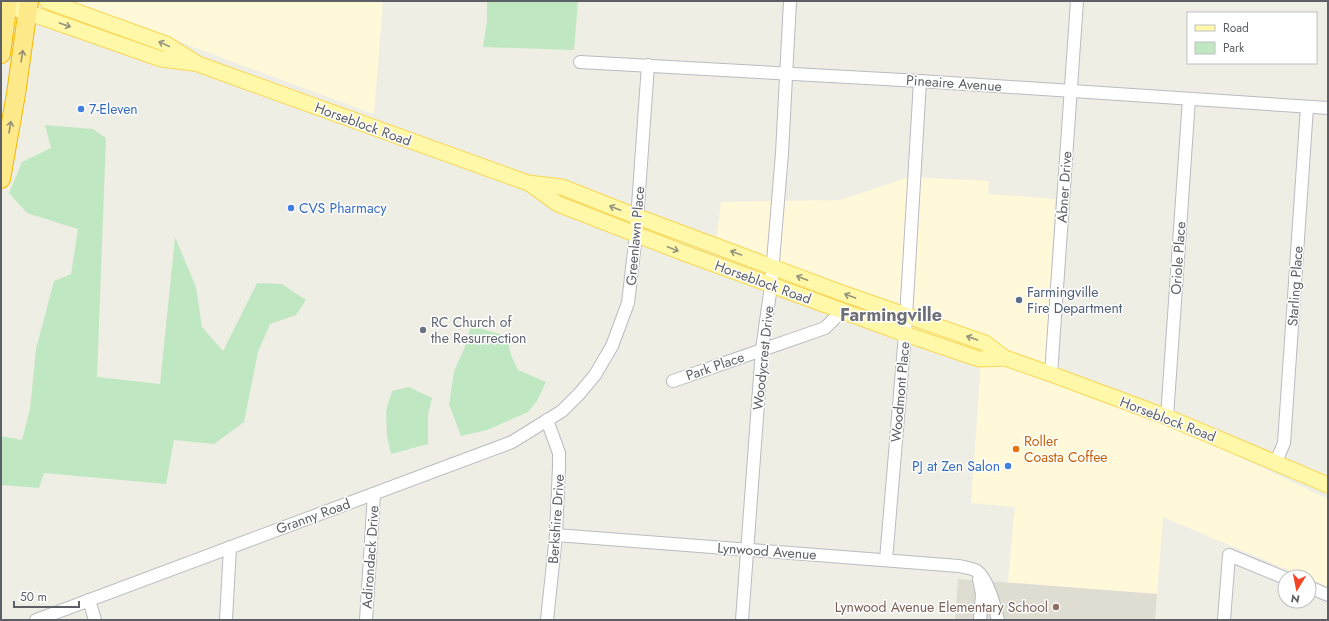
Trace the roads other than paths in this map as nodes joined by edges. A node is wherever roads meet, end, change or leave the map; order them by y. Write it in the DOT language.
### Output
graph roads {
  1 [pos="47,1"];
  2 [pos="790,1"];
  3 [pos="1077,1"];
  4 [pos="6,4"];
  5 [pos="28,7"];
  6 [pos="1,54"];
  7 [pos="580,62"];
  8 [pos="198,64"];
  9 [pos="648,65"];
  10 [pos="787,73"];
  11 [pos="920,81"];
  12 [pos="1070,91"];
  13 [pos="1189,99"];
  14 [pos="1307,107"];
  15 [pos="1328,108"];
  16 [pos="1,179"];
  17 [pos="528,183"];
  18 [pos="638,217"];
  19 [pos="636,234"];
  20 [pos="773,267"];
  21 [pos="771,286"];
  22 [pos="842,311"];
  23 [pos="907,316"];
  24 [pos="906,334"];
  25 [pos="762,349"];
  26 [pos="1005,358"];
  27 [pos="1051,374"];
  28 [pos="673,381"];
  29 [pos="579,394"];
  30 [pos="1167,417"];
  31 [pos="547,420"];
  32 [pos="1276,462"];
  33 [pos="1328,484"];
  34 [pos="374,494"];
  35 [pos="556,535"];
  36 [pos="230,547"];
  37 [pos="748,550"];
  38 [pos="886,560"];
  39 [pos="977,572"];
  40 [pos="1277,575"];
  41 [pos="1317,590"];
  42 [pos="1328,595"];
  43 [pos="89,600"];
  44 [pos="36,620"];
  45 [pos="95,620"];
  46 [pos="226,620"];
  47 [pos="366,620"];
  48 [pos="547,620"];
  49 [pos="742,620"];
  50 [pos="980,620"];
  51 [pos="998,620"];
  52 [pos="1224,620"];
  8 -- 1 [label="main road, Horseblock Road, one-way"];
  2 -- 10 [label="street, Woodycrest Drive"];
  3 -- 12 [label="street, Abner Drive"];
  4 -- 5 [label="main road, Horseblock Road"];
  4 -- 6 [label="highway"];
  5 -- 8 [label="main road, Horseblock Road, one-way"];
  16 -- 5 [label="highway, one-way"];
  7 -- 9 [label="street, Pineaire Avenue"];
  8 -- 17 [label="main road, Horseblock Road"];
  9 -- 10 [label="street, Pineaire Avenue"];
  9 -- 18 [label="street, Greenlawn Place"];
  10 -- 11 [label="street, Pineaire Avenue"];
  10 -- 20 [label="street, Woodycrest Drive"];
  11 -- 12 [label="street, Pineaire Avenue"];
  11 -- 23 [label="street, Woodmont Place"];
  12 -- 13 [label="street, Pineaire Avenue"];
  12 -- 27 [label="street, Abner Drive"];
  13 -- 14 [label="street, Pineaire Avenue"];
  13 -- 30 [label="street, Oriole Place"];
  14 -- 15 [label="street, Pineaire Avenue"];
  14 -- 32 [label="street, Starling Place"];
  18 -- 17 [label="main road, Horseblock Road, one-way"];
  17 -- 19 [label="main road, Horseblock Road"];
  18 -- 19 [label="street, Greenlawn Place"];
  20 -- 18 [label="main road, Horseblock Road, one-way"];
  19 -- 21 [label="main road, Horseblock Road, one-way"];
  19 -- 29 [label="street, Greenlawn Place"];
  20 -- 21 [label="street, Woodycrest Drive"];
  23 -- 20 [label="main road, Horseblock Road, one-way"];
  21 -- 22 [label="main road, Horseblock Road"];
  21 -- 25 [label="street, Woodycrest Drive"];
  22 -- 24 [label="main road, Horseblock Road"];
  22 -- 25 [label="street, Park Place"];
  23 -- 24 [label="street, Woodmont Place"];
  26 -- 23 [label="main road, Horseblock Road, one-way"];
  24 -- 26 [label="main road, Horseblock Road"];
  24 -- 38 [label="street, Woodmont Place"];
  25 -- 28 [label="street, Park Place"];
  25 -- 37 [label="street, Woodycrest Drive"];
  26 -- 27 [label="main road, Horseblock Road"];
  27 -- 30 [label="main road, Horseblock Road"];
  29 -- 31 [label="street, Granny Road"];
  30 -- 32 [label="main road, Horseblock Road"];
  31 -- 34 [label="street, Granny Road"];
  31 -- 35 [label="street, Berkshire Drive"];
  32 -- 33 [label="main road, Horseblock Road"];
  34 -- 36 [label="street, Granny Road"];
  34 -- 47 [label="street, Adirondack Drive"];
  35 -- 37 [label="street, Lynwood Avenue"];
  35 -- 48 [label="street, Berkshire Drive"];
  36 -- 43 [label="street, Granny Road"];
  36 -- 46 [label="street"];
  37 -- 38 [label="street, Lynwood Avenue"];
  37 -- 49 [label="street, Woodycrest Drive"];
  38 -- 39 [label="street, Lynwood Avenue"];
  39 -- 50 [label="street"];
  39 -- 51 [label="street"];
  40 -- 52 [label="street"];
  41 -- 42 [label="street"];
  43 -- 44 [label="street, Granny Road"];
  43 -- 45 [label="street"];
}
